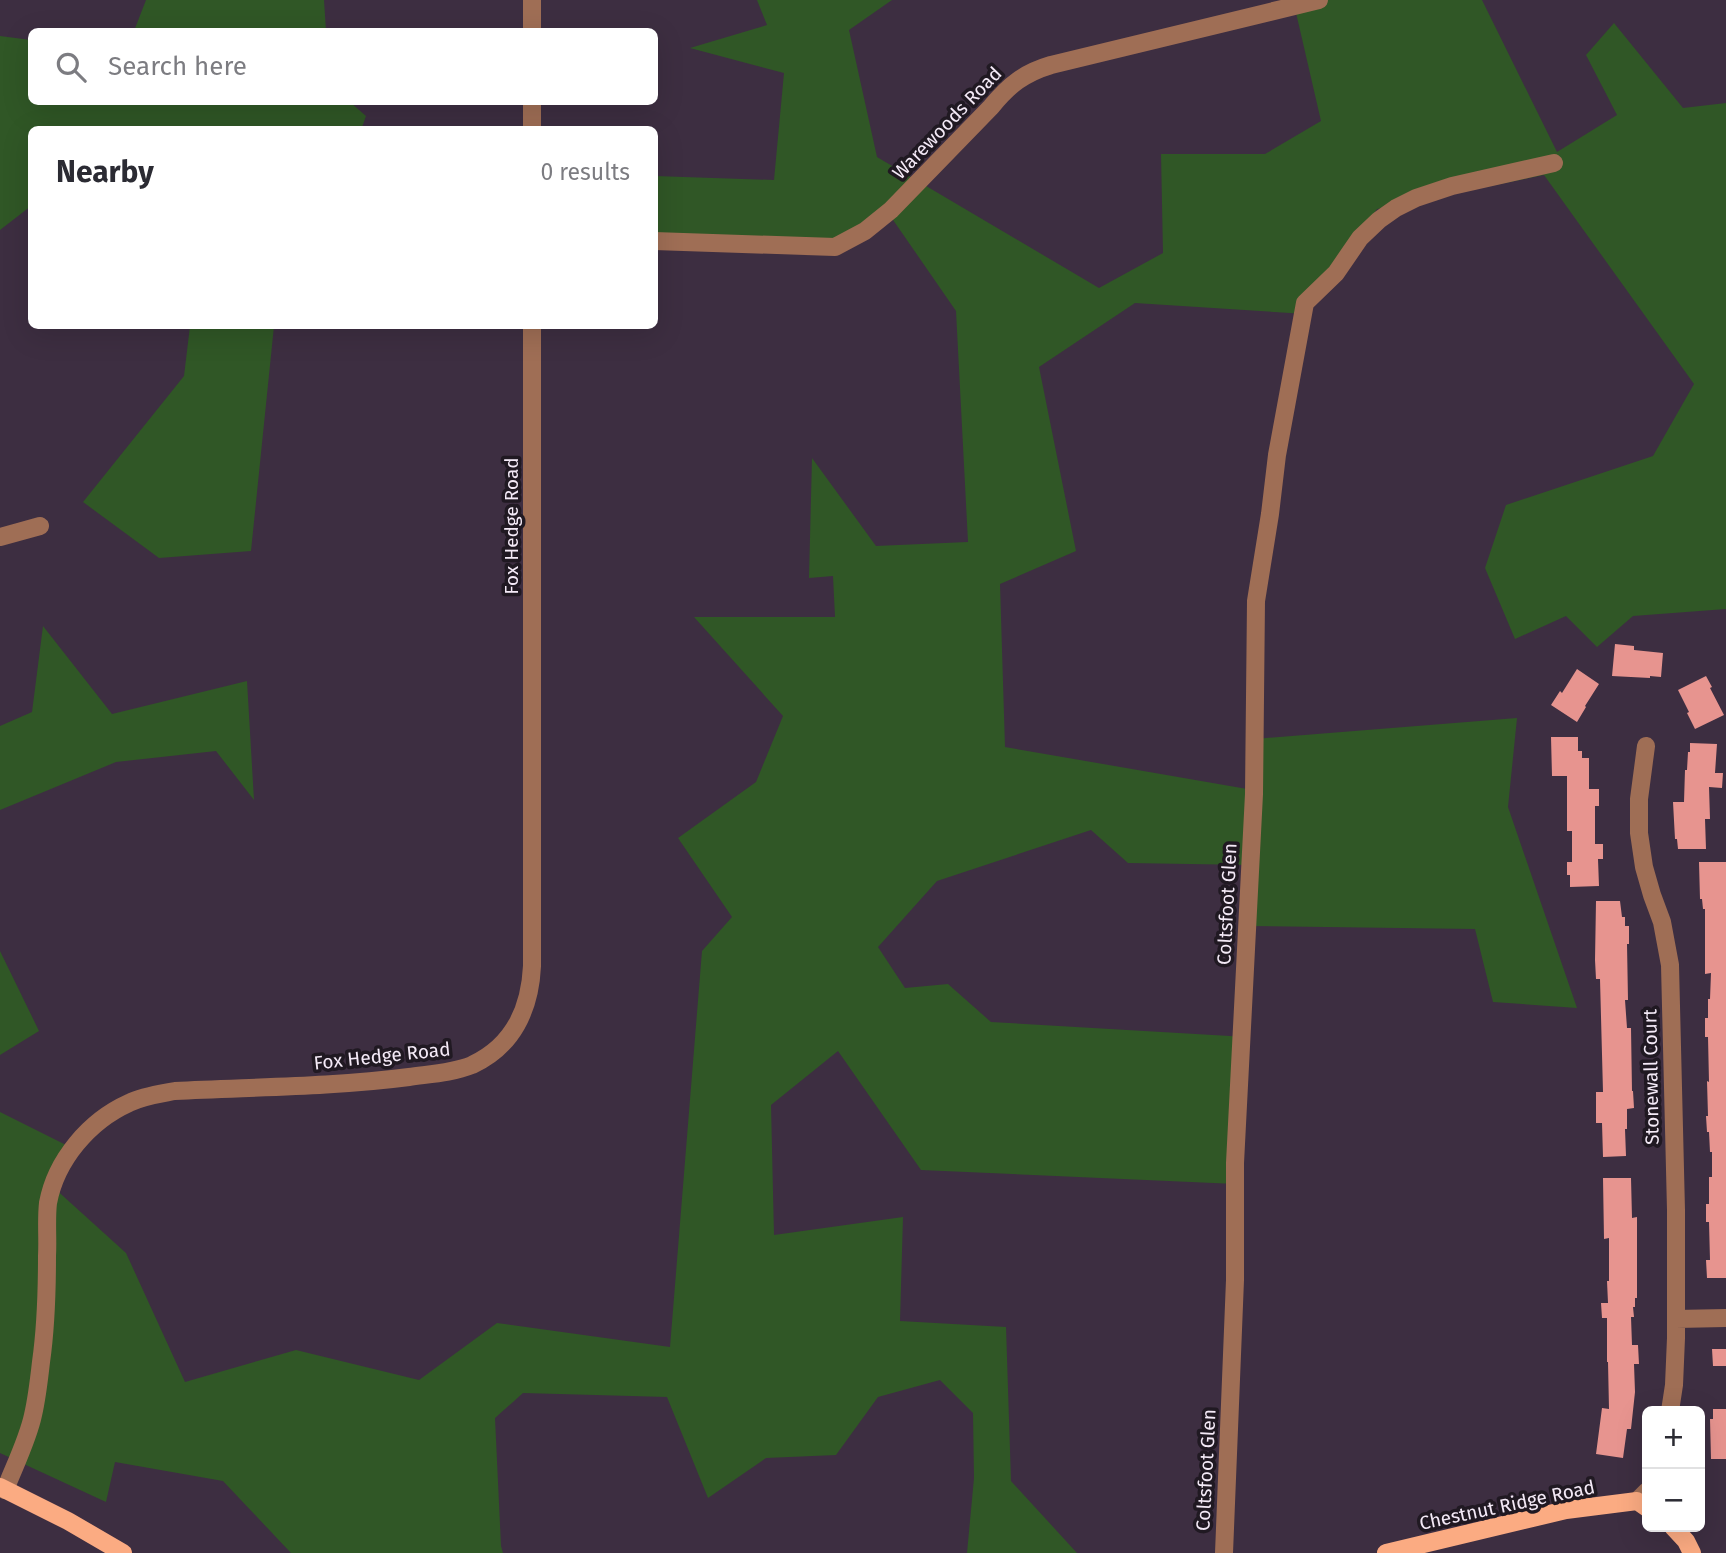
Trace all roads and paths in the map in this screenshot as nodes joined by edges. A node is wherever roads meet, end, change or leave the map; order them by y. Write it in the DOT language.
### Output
graph roads {
  1 [pos="532,0"];
  2 [pos="1319,0"];
  3 [pos="532,28"];
  4 [pos="532,105"];
  5 [pos="532,126"];
  6 [pos="1554,163"];
  7 [pos="658,241"];
  8 [pos="532,329"];
  9 [pos="40,526"];
  10 [pos="0,537"];
  11 [pos="1646,746"];
  12 [pos="1726,1318"];
  13 [pos="1676,1319"];
  14 [pos="1671,1406"];
  15 [pos="3,1489"];
  16 [pos="1642,1500"];
  17 [pos="1678,1532"];
  18 [pos="123,1553"];
  19 [pos="1224,1553"];
  20 [pos="1386,1553"];
  21 [pos="1692,1553"];
  1 -- 3 [label="street"];
  2 -- 7 [label="street, Warewoods Road"];
  4 -- 5 [label="street"];
  6 -- 19 [label="street, Coltsfoot Glen"];
  8 -- 15 [label="street, Fox Hedge Road"];
  9 -- 10 [label="street"];
  11 -- 13 [label="street, Stonewall Court"];
  12 -- 13 [label="street"];
  13 -- 14 [label="street, Stonewall Court"];
  15 -- 18 [label="main road"];
  16 -- 20 [label="main road, Chestnut Ridge Road"];
  17 -- 21 [label="main road"];
}
